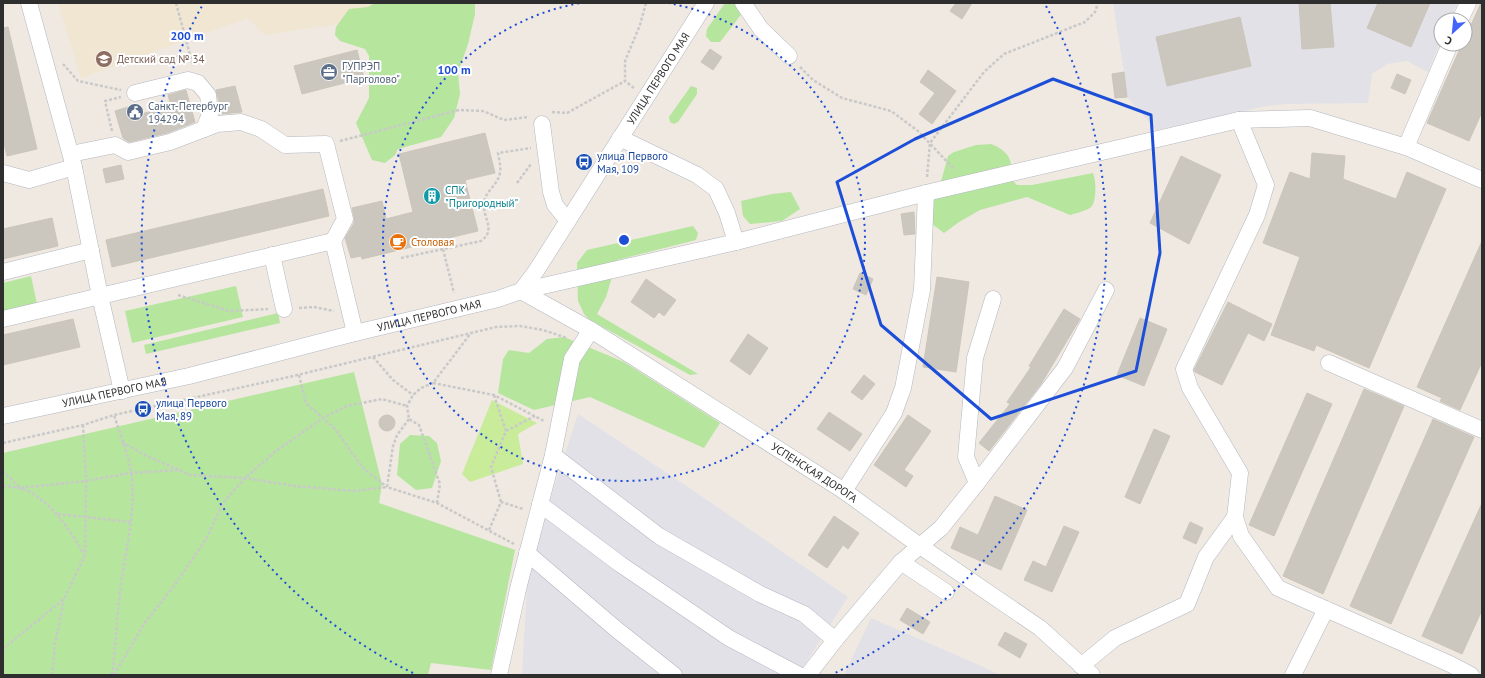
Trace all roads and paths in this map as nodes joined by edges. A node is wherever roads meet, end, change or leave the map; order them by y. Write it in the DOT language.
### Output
graph roads {
  1 [pos="29,3"];
  2 [pos="176,3"];
  3 [pos="646,3"];
  4 [pos="706,3"];
  5 [pos="743,3"];
  6 [pos="1098,3"];
  7 [pos="1447,52"];
  8 [pos="43,54"];
  9 [pos="789,56"];
  10 [pos="625,81"];
  11 [pos="198,84"];
  12 [pos="634,88"];
  13 [pos="135,93"];
  14 [pos="541,117"];
  15 [pos="1239,120"];
  16 [pos="204,129"];
  17 [pos="620,138"];
  18 [pos="930,143"];
  19 [pos="326,144"];
  20 [pos="115,145"];
  21 [pos="545,146"];
  22 [pos="1406,147"];
  23 [pos="72,161"];
  24 [pos="3,173"];
  25 [pos="1482,180"];
  26 [pos="968,183"];
  27 [pos="926,193"];
  28 [pos="568,221"];
  29 [pos="333,241"];
  30 [pos="736,242"];
  31 [pos="443,249"];
  32 [pos="91,250"];
  33 [pos="272,255"];
  34 [pos="401,258"];
  35 [pos="3,272"];
  36 [pos="1106,290"];
  37 [pos="521,291"];
  38 [pos="177,294"];
  39 [pos="100,296"];
  40 [pos="455,297"];
  41 [pos="994,299"];
  42 [pos="284,308"];
  43 [pos="350,314"];
  44 [pos="3,319"];
  45 [pos="591,330"];
  46 [pos="355,333"];
  47 [pos="471,333"];
  48 [pos="582,344"];
  49 [pos="373,357"];
  50 [pos="1329,363"];
  51 [pos="299,375"];
  52 [pos="433,383"];
  53 [pos="122,391"];
  54 [pos="413,395"];
  55 [pos="494,395"];
  56 [pos="408,406"];
  57 [pos="114,415"];
  58 [pos="3,416"];
  59 [pos="535,416"];
  60 [pos="323,418"];
  61 [pos="409,419"];
  62 [pos="84,425"];
  63 [pos="559,428"];
  64 [pos="1482,430"];
  65 [pos="506,431"];
  66 [pos="122,442"];
  67 [pos="3,443"];
  68 [pos="553,455"];
  69 [pos="179,470"];
  70 [pos="3,471"];
  71 [pos="130,473"];
  72 [pos="245,478"];
  73 [pos="86,481"];
  74 [pos="977,483"];
  75 [pos="3,486"];
  76 [pos="387,487"];
  77 [pos="20,488"];
  78 [pos="844,491"];
  79 [pos="501,502"];
  80 [pos="437,503"];
  81 [pos="539,509"];
  82 [pos="57,514"];
  83 [pos="1235,517"];
  84 [pos="85,518"];
  85 [pos="130,522"];
  86 [pos="490,530"];
  87 [pos="920,546"];
  88 [pos="528,553"];
  89 [pos="85,554"];
  90 [pos="900,562"];
  91 [pos="946,592"];
  92 [pos="64,599"];
  93 [pos="1326,609"];
  94 [pos="835,640"];
  95 [pos="3,649"];
  96 [pos="1087,671"];
  97 [pos="52,675"];
  98 [pos="113,675"];
  99 [pos="499,675"];
  100 [pos="674,675"];
  101 [pos="799,675"];
  102 [pos="808,675"];
  103 [pos="1293,675"];
  104 [pos="1471,675"];
  1 -- 8 [label="street"];
  2 -- 11 [label="path"];
  3 -- 10 [label="path"];
  4 -- 17 [label="street, УЛИЦА ПЕРВОГО МАЯ"];
  5 -- 9 [label="street"];
  6 -- 18 [label="path"];
  7 -- 22 [label="street"];
  8 -- 13 [label="path"];
  8 -- 23 [label="street"];
  9 -- 18 [label="path"];
  10 -- 12 [label="path"];
  10 -- 14 [label="path"];
  11 -- 13 [label="street"];
  11 -- 16 [label="street"];
  13 -- 20 [label="path"];
  14 -- 19 [label="path"];
  14 -- 21 [label="street"];
  15 -- 22 [label="street"];
  15 -- 26 [label="street"];
  15 -- 83 [label="street"];
  16 -- 19 [label="street"];
  16 -- 20 [label="street"];
  17 -- 28 [label="street, УЛИЦА ПЕРВОГО МАЯ"];
  17 -- 30 [label="street"];
  18 -- 26 [label="path"];
  18 -- 27 [label="path"];
  19 -- 29 [label="street"];
  20 -- 23 [label="street"];
  21 -- 28 [label="street"];
  21 -- 31 [label="path"];
  22 -- 25 [label="street"];
  23 -- 24 [label="street"];
  23 -- 32 [label="street"];
  26 -- 27 [label="street"];
  27 -- 30 [label="street"];
  27 -- 78 [label="street"];
  28 -- 37 [label="street, УЛИЦА ПЕРВОГО МАЯ"];
  29 -- 33 [label="street"];
  29 -- 43 [label="street"];
  30 -- 37 [label="street"];
  31 -- 34 [label="path"];
  31 -- 40 [label="path"];
  32 -- 35 [label="street"];
  32 -- 39 [label="street"];
  33 -- 39 [label="street"];
  33 -- 42 [label="street"];
  36 -- 74 [label="street"];
  37 -- 45 [label="street, УСПЕНСКАЯ ДОРОГА"];
  37 -- 46 [label="street, УЛИЦА ПЕРВОГО МАЯ"];
  38 -- 42 [label="path"];
  39 -- 44 [label="street"];
  39 -- 53 [label="street"];
  41 -- 74 [label="street"];
  42 -- 43 [label="path"];
  43 -- 46 [label="street"];
  45 -- 48 [label="street"];
  45 -- 78 [label="street, УСПЕНСКАЯ ДОРОГА"];
  46 -- 53 [label="street, УЛИЦА ПЕРВОГО МАЯ"];
  47 -- 48 [label="path"];
  47 -- 49 [label="path"];
  47 -- 52 [label="path"];
  48 -- 63 [label="street"];
  49 -- 51 [label="path"];
  49 -- 54 [label="path"];
  50 -- 64 [label="street"];
  51 -- 57 [label="path"];
  51 -- 60 [label="path"];
  52 -- 54 [label="path"];
  52 -- 55 [label="path"];
  53 -- 58 [label="street, УЛИЦА ПЕРВОГО МАЯ"];
  54 -- 56 [label="path"];
  55 -- 59 [label="path"];
  55 -- 65 [label="path"];
  56 -- 60 [label="path"];
  56 -- 61 [label="path"];
  57 -- 62 [label="path"];
  57 -- 66 [label="path"];
  59 -- 63 [label="path"];
  59 -- 65 [label="path"];
  60 -- 72 [label="path"];
  60 -- 76 [label="path"];
  61 -- 76 [label="path"];
  61 -- 80 [label="path"];
  62 -- 67 [label="path"];
  62 -- 73 [label="path"];
  63 -- 68 [label="street"];
  65 -- 79 [label="path"];
  66 -- 69 [label="path"];
  66 -- 71 [label="path"];
  68 -- 81 [label="street"];
  68 -- 94 [label="street"];
  69 -- 71 [label="path"];
  69 -- 72 [label="path"];
  70 -- 77 [label="path"];
  71 -- 73 [label="path"];
  71 -- 85 [label="path"];
  72 -- 76 [label="path"];
  72 -- 98 [label="path"];
  73 -- 77 [label="path"];
  73 -- 84 [label="path"];
  74 -- 87 [label="street"];
  75 -- 77 [label="path"];
  76 -- 80 [label="path"];
  77 -- 82 [label="path"];
  78 -- 87 [label="street, УСПЕНСКАЯ ДОРОГА"];
  79 -- 81 [label="path"];
  79 -- 86 [label="path"];
  80 -- 86 [label="path"];
  81 -- 88 [label="street"];
  81 -- 101 [label="street"];
  82 -- 84 [label="path"];
  82 -- 89 [label="path"];
  83 -- 93 [label="street"];
  83 -- 96 [label="street"];
  84 -- 85 [label="path"];
  84 -- 89 [label="path"];
  85 -- 98 [label="path"];
  86 -- 88 [label="path"];
  87 -- 90 [label="street"];
  87 -- 96 [label="street, УСПЕНСКАЯ ДОРОГА"];
  88 -- 99 [label="street"];
  88 -- 100 [label="street"];
  89 -- 92 [label="path"];
  90 -- 91 [label="street"];
  90 -- 94 [label="street"];
  92 -- 95 [label="path"];
  92 -- 97 [label="path"];
  93 -- 103 [label="street"];
  93 -- 104 [label="street"];
  94 -- 102 [label="street"];
}
